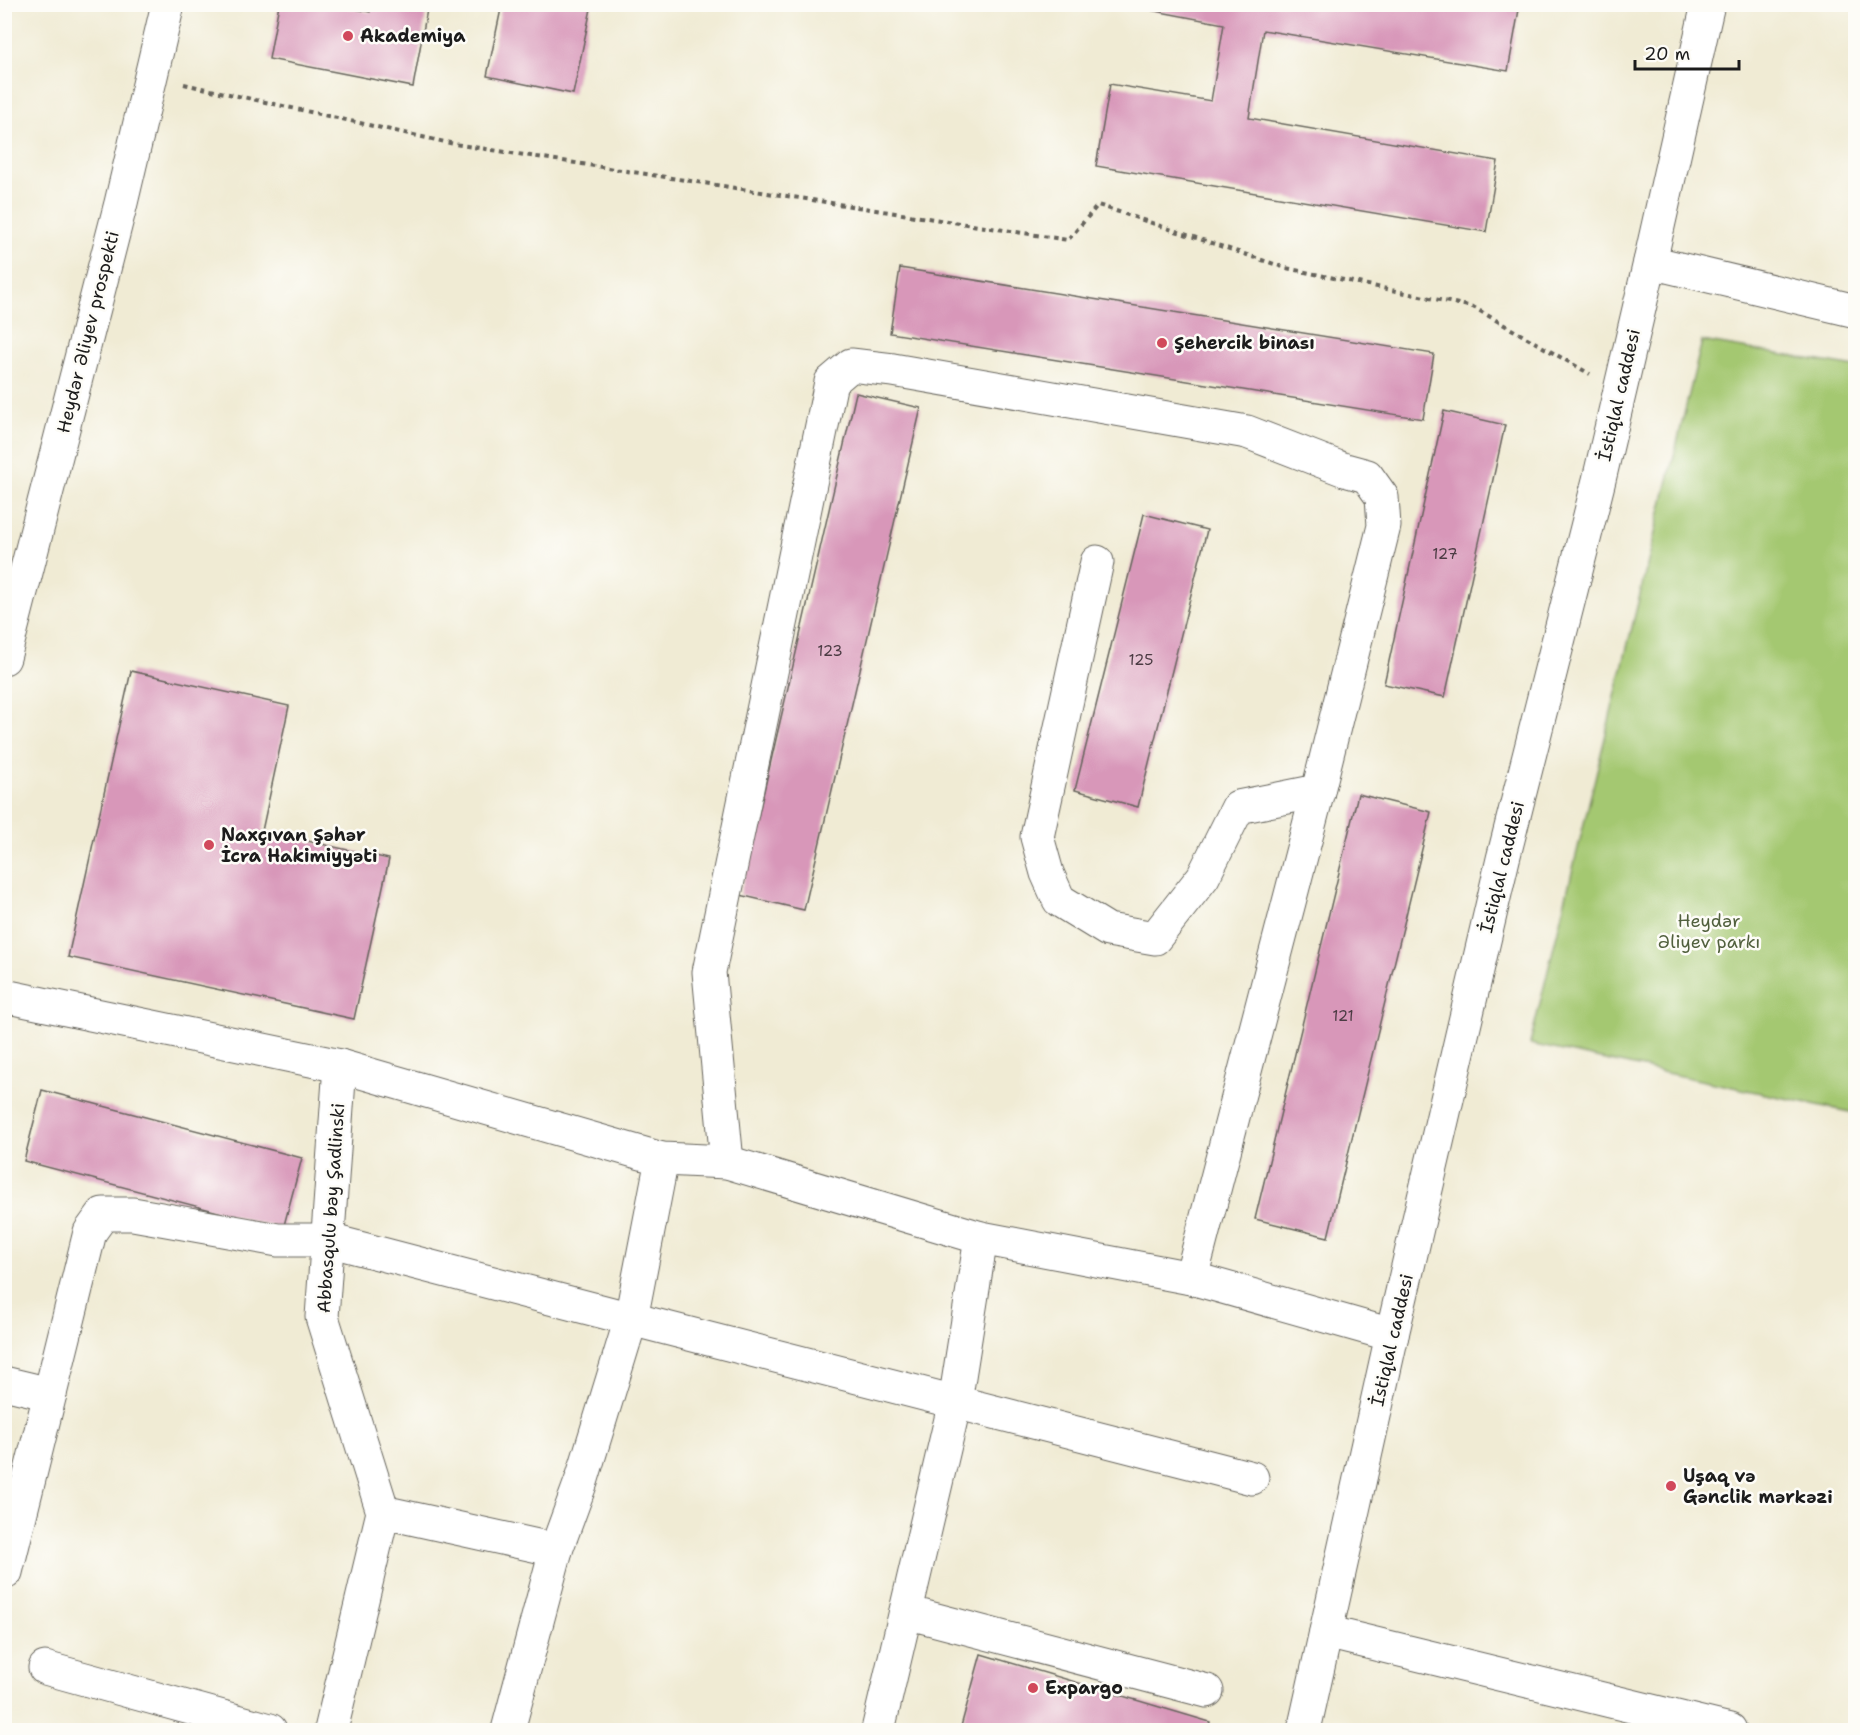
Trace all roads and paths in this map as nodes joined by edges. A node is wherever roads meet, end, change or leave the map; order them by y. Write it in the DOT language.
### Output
graph roads {
  1 [pos="168,4"];
  2 [pos="1708,4"];
  3 [pos="151,77"];
  4 [pos="1650,262"];
  5 [pos="1856,311"];
  6 [pos="1620,391"];
  7 [pos="1097,562"];
  8 [pos="4,658"];
  9 [pos="1318,791"];
  10 [pos="4,996"];
  11 [pos="340,1066"];
  12 [pos="662,1159"];
  13 [pos="727,1162"];
  14 [pos="981,1238"];
  15 [pos="328,1240"];
  16 [pos="1191,1278"];
  17 [pos="630,1320"];
  18 [pos="1392,1335"];
  19 [pos="4,1383"];
  20 [pos="50,1394"];
  21 [pos="955,1402"];
  22 [pos="1252,1478"];
  23 [pos="383,1512"];
  24 [pos="556,1551"];
  25 [pos="6,1572"];
  26 [pos="906,1612"];
  27 [pos="1326,1632"];
  28 [pos="45,1668"];
  29 [pos="1207,1690"];
  30 [pos="270,1731"];
  31 [pos="331,1731"];
  32 [pos="508,1731"];
  33 [pos="878,1731"];
  34 [pos="1304,1731"];
  35 [pos="1730,1731"];
  1 -- 3 [label="street, Heydər Əliyev prospekti"];
  2 -- 4 [label="street, İstiqlal caddesi"];
  3 -- 6 [label="path"];
  3 -- 8 [label="street, Heydər Əliyev prospekti"];
  4 -- 5 [label="street"];
  4 -- 6 [label="street, İstiqlal caddesi"];
  6 -- 18 [label="street, İstiqlal caddesi"];
  7 -- 9 [label="street"];
  9 -- 13 [label="street"];
  9 -- 16 [label="street"];
  10 -- 11 [label="street"];
  11 -- 12 [label="street"];
  11 -- 15 [label="street, Abbasqulu bəy Şadlinski"];
  12 -- 13 [label="street"];
  12 -- 17 [label="street"];
  13 -- 14 [label="street"];
  14 -- 16 [label="street"];
  14 -- 21 [label="street"];
  15 -- 17 [label="street"];
  15 -- 20 [label="street"];
  15 -- 23 [label="street, Abbasqulu bəy Şadlinski"];
  16 -- 18 [label="street"];
  17 -- 21 [label="street"];
  17 -- 24 [label="street"];
  18 -- 27 [label="street, İstiqlal caddesi"];
  19 -- 20 [label="street"];
  20 -- 25 [label="street"];
  21 -- 22 [label="street"];
  21 -- 26 [label="street"];
  23 -- 24 [label="street"];
  23 -- 31 [label="street"];
  24 -- 32 [label="street"];
  26 -- 29 [label="street"];
  26 -- 33 [label="street"];
  27 -- 34 [label="street, İstiqlal caddesi"];
  27 -- 35 [label="street"];
  28 -- 30 [label="street"];
}
